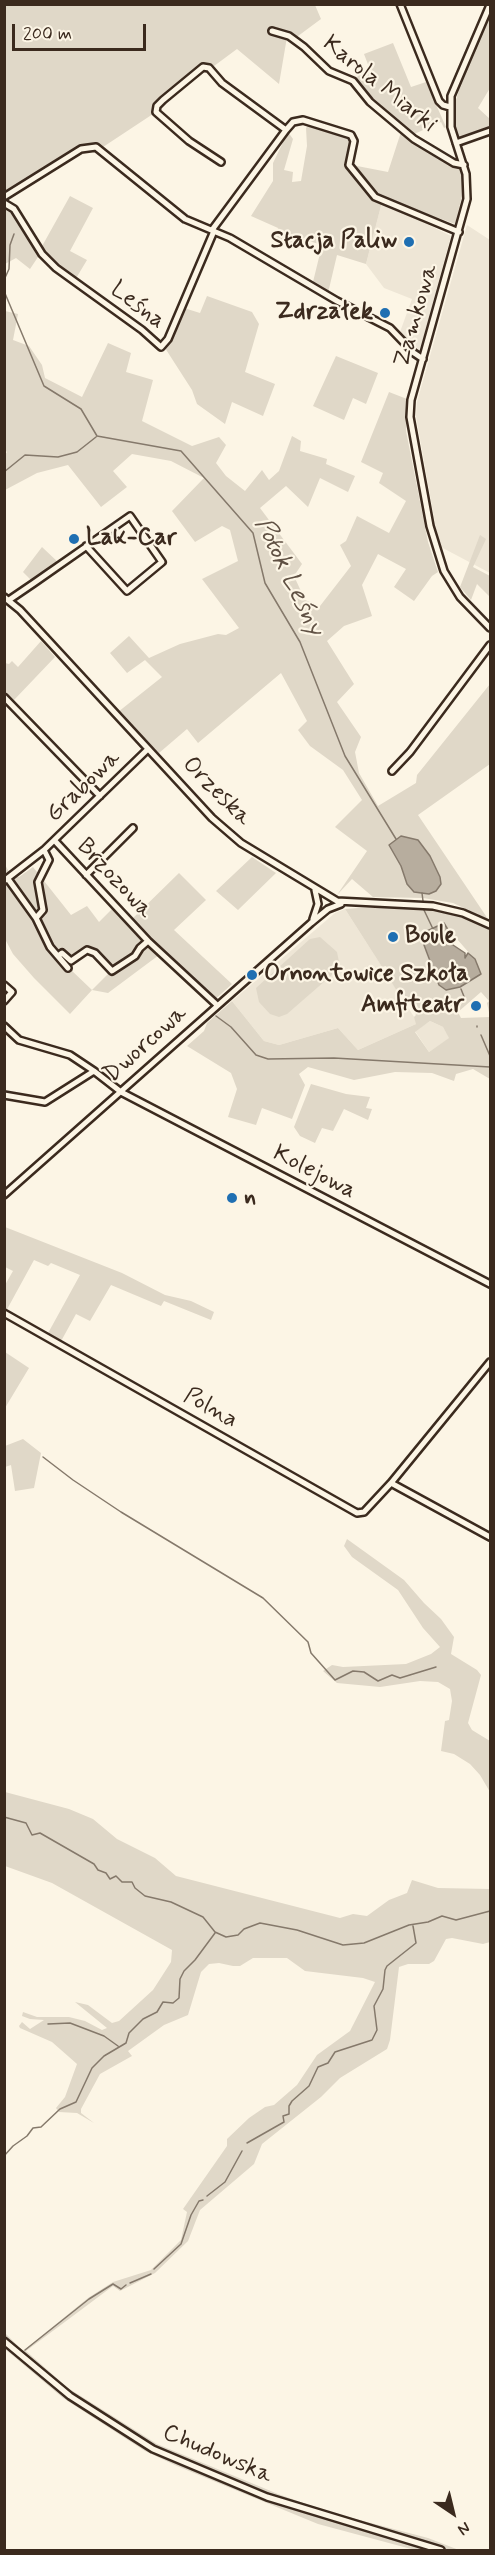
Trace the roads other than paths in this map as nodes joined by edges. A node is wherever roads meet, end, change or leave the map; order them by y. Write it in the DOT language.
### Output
graph roads {
  1 [pos="400,4"];
  2 [pos="490,5"];
  3 [pos="272,31"];
  4 [pos="450,106"];
  5 [pos="286,130"];
  6 [pos="490,131"];
  7 [pos="456,143"];
  8 [pos="221,162"];
  9 [pos="464,165"];
  10 [pos="4,197"];
  11 [pos="4,203"];
  12 [pos="213,231"];
  13 [pos="459,232"];
  14 [pos="423,360"];
  15 [pos="86,546"];
  16 [pos="7,599"];
  17 [pos="490,628"];
  18 [pos="490,645"];
  19 [pos="4,697"];
  20 [pos="148,749"];
  21 [pos="392,771"];
  22 [pos="100,796"];
  23 [pos="133,828"];
  24 [pos="55,841"];
  25 [pos="44,850"];
  26 [pos="86,875"];
  27 [pos="6,880"];
  28 [pos="315,890"];
  29 [pos="329,898"];
  30 [pos="343,903"];
  31 [pos="318,905"];
  32 [pos="327,910"];
  33 [pos="36,918"];
  34 [pos="311,923"];
  35 [pos="490,925"];
  36 [pos="148,941"];
  37 [pos="58,956"];
  38 [pos="68,968"];
  39 [pos="4,985"];
  40 [pos="4,1001"];
  41 [pos="217,1005"];
  42 [pos="4,1026"];
  43 [pos="94,1071"];
  44 [pos="121,1092"];
  45 [pos="4,1095"];
  46 [pos="4,1195"];
  47 [pos="490,1284"];
  48 [pos="4,1313"];
  49 [pos="490,1362"];
  50 [pos="391,1483"];
  51 [pos="490,1537"];
  52 [pos="4,2341"];
  53 [pos="441,2550"];
  1 -- 4 [label="street"];
  2 -- 4 [label="street, Zamkowa"];
  3 -- 9 [label="street, Karola Miarki"];
  4 -- 7 [label="street, Zamkowa"];
  5 -- 8 [label="street"];
  5 -- 12 [label="street"];
  5 -- 13 [label="street"];
  6 -- 7 [label="street"];
  7 -- 9 [label="street, Zamkowa"];
  9 -- 13 [label="street, Zamkowa"];
  10 -- 12 [label="street"];
  11 -- 12 [label="street, Leśna"];
  12 -- 14 [label="street"];
  13 -- 14 [label="street, Zamkowa"];
  14 -- 17 [label="street, Zamkowa"];
  15 -- 15 [label="street"];
  15 -- 16 [label="street"];
  16 -- 20 [label="street, Orzeska"];
  18 -- 21 [label="street"];
  19 -- 22 [label="street"];
  20 -- 22 [label="street, Grabowa"];
  20 -- 28 [label="street, Orzeska"];
  22 -- 24 [label="street, Grabowa"];
  23 -- 26 [label="street"];
  24 -- 25 [label="street, Grabowa"];
  24 -- 26 [label="street, Brzozowa"];
  25 -- 27 [label="street, Grabowa"];
  25 -- 33 [label="street, Grabowa"];
  26 -- 36 [label="street, Brzozowa"];
  27 -- 33 [label="street"];
  28 -- 29 [label="street, Orzeska"];
  28 -- 31 [label="street"];
  29 -- 30 [label="street, Orzeska"];
  29 -- 31 [label="street"];
  29 -- 32 [label="street"];
  30 -- 32 [label="street, Dworcowa"];
  30 -- 35 [label="street, Orzeska"];
  31 -- 32 [label="street"];
  31 -- 34 [label="street, Dworcowa"];
  32 -- 34 [label="street, Dworcowa"];
  33 -- 37 [label="street"];
  34 -- 41 [label="street, Dworcowa"];
  36 -- 37 [label="street, Brzozowa"];
  36 -- 41 [label="street, Brzozowa"];
  37 -- 38 [label="street"];
  39 -- 40 [label="street"];
  41 -- 44 [label="street, Dworcowa"];
  42 -- 43 [label="street, Kolejowa"];
  43 -- 44 [label="street, Kolejowa"];
  43 -- 45 [label="street"];
  44 -- 46 [label="street, Dworcowa"];
  44 -- 47 [label="street, Kolejowa"];
  48 -- 50 [label="street, Polna"];
  49 -- 50 [label="street, Polna"];
  50 -- 51 [label="street"];
  52 -- 53 [label="street, Chudowska"];
}
